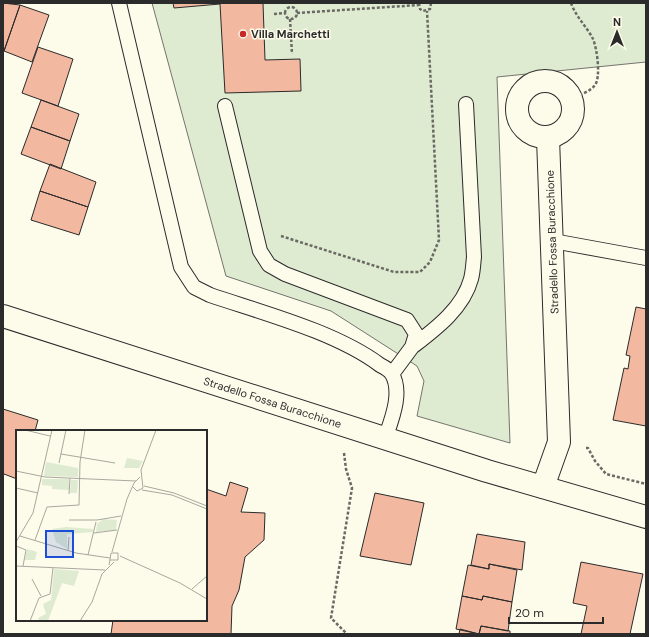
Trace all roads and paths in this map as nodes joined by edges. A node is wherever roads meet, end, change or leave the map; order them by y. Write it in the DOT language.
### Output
graph roads {
  1 [pos="119,3"];
  2 [pos="431,3"];
  3 [pos="571,3"];
  4 [pos="419,4"];
  5 [pos="289,5"];
  6 [pos="426,11"];
  7 [pos="284,13"];
  8 [pos="297,13"];
  9 [pos="274,14"];
  10 [pos="290,19"];
  11 [pos="292,54"];
  12 [pos="571,98"];
  13 [pos="466,104"];
  14 [pos="225,106"];
  15 [pos="548,138"];
  16 [pos="254,228"];
  17 [pos="553,241"];
  18 [pos="646,258"];
  19 [pos="3,316"];
  20 [pos="412,347"];
  21 [pos="392,374"];
  22 [pos="340,425"];
  23 [pos="385,439"];
  24 [pos="559,442"];
  25 [pos="646,484"];
  26 [pos="542,487"];
  27 [pos="646,517"];
  28 [pos="347,634"];
  1 -- 21 [label="lane"];
  2 -- 6 [label="path"];
  3 -- 12 [label="path"];
  4 -- 6 [label="path"];
  4 -- 8 [label="path"];
  5 -- 7 [label="path"];
  5 -- 8 [label="path"];
  6 -- 16 [label="path"];
  7 -- 9 [label="path"];
  7 -- 10 [label="path"];
  8 -- 10 [label="path"];
  10 -- 11 [label="path"];
  12 -- 15 [label="street"];
  12 -- 15 [label="street"];
  13 -- 20 [label="lane"];
  14 -- 16 [label="lane"];
  15 -- 17 [label="street, Stradello Fossa Buracchione"];
  16 -- 20 [label="lane"];
  17 -- 18 [label="lane"];
  17 -- 24 [label="street, Stradello Fossa Buracchione"];
  19 -- 22 [label="street, Stradello Fossa Buracchione"];
  20 -- 21 [label="lane"];
  21 -- 23 [label="lane"];
  22 -- 23 [label="street, Stradello Fossa Buracchione"];
  22 -- 28 [label="path"];
  23 -- 26 [label="street, Stradello Fossa Buracchione"];
  24 -- 25 [label="path"];
  24 -- 26 [label="street, Stradello Fossa Buracchione"];
  26 -- 27 [label="street, Stradello Fossa Buracchione"];
}
